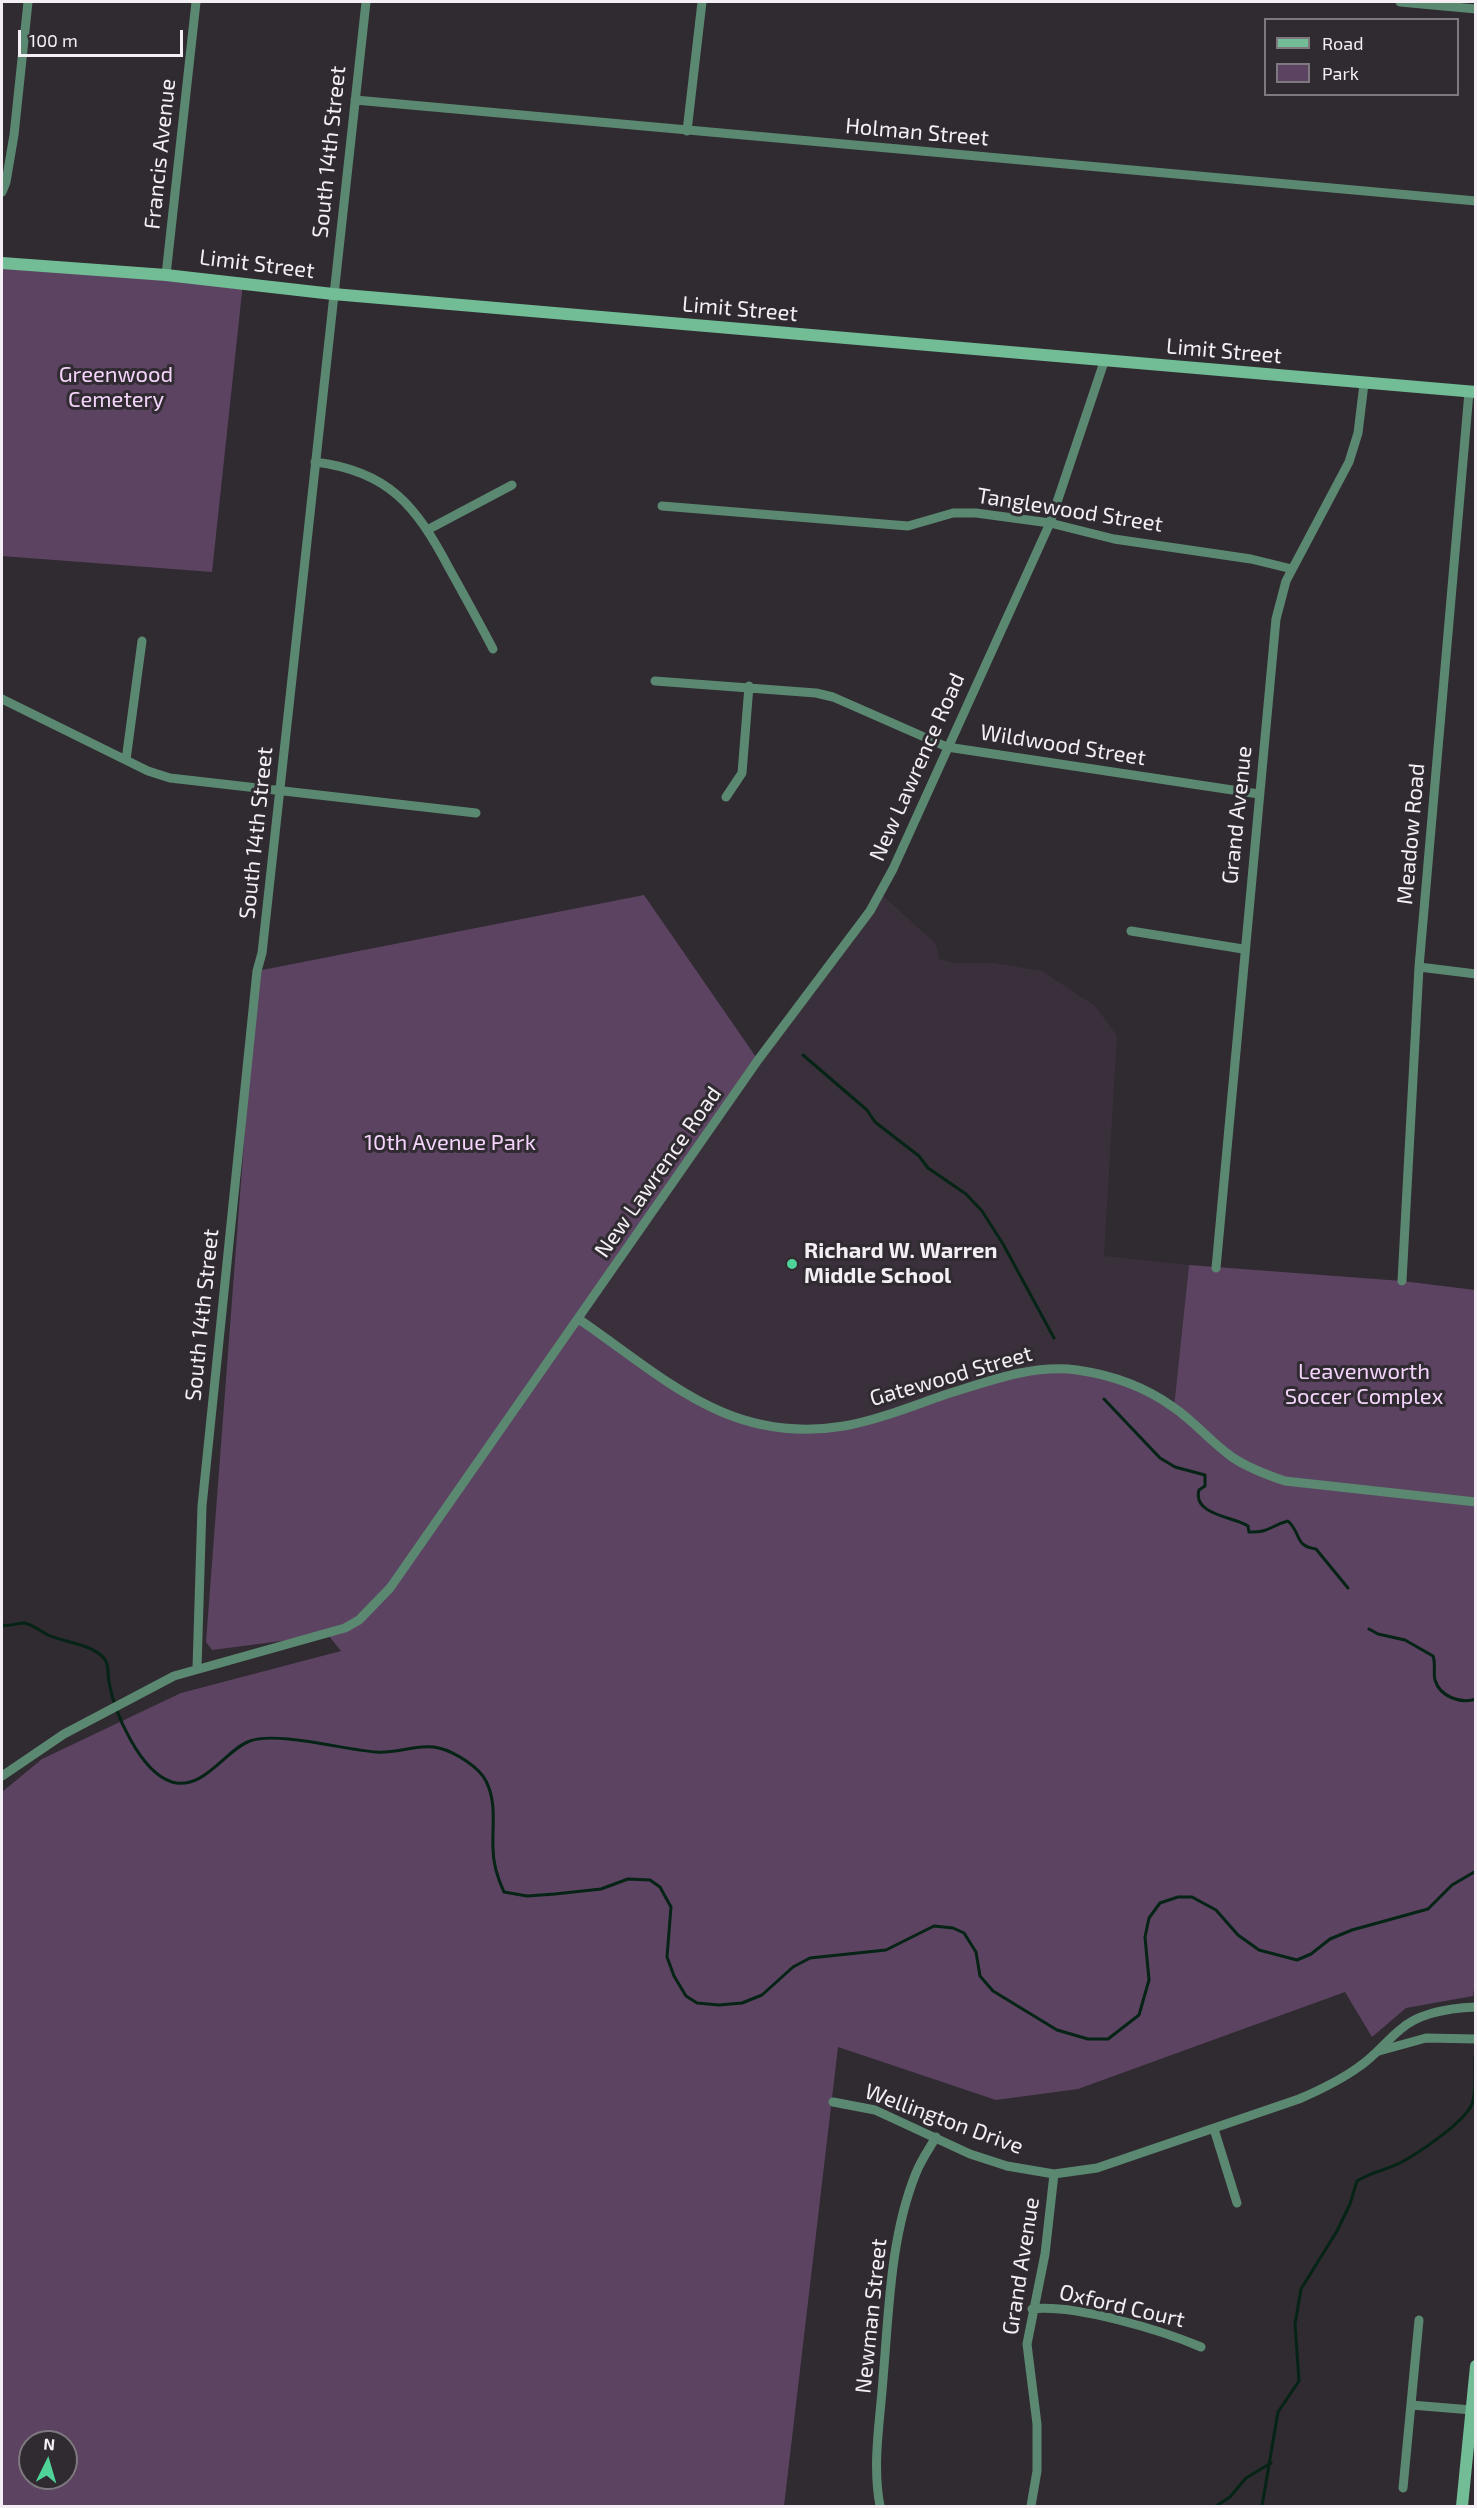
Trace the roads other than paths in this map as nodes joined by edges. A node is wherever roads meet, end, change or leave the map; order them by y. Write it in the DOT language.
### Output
graph roads {
  1 [pos="28,2"];
  2 [pos="196,2"];
  3 [pos="366,2"];
  4 [pos="702,2"];
  5 [pos="1400,2"];
  6 [pos="1476,9"];
  7 [pos="355,100"];
  8 [pos="687,131"];
  9 [pos="2,192"];
  10 [pos="1476,201"];
  11 [pos="2,263"];
  12 [pos="166,275"];
  13 [pos="333,294"];
  14 [pos="1104,362"];
  15 [pos="1364,384"];
  16 [pos="1472,392"];
  17 [pos="315,462"];
  18 [pos="512,485"];
  19 [pos="662,506"];
  20 [pos="1050,523"];
  21 [pos="429,529"];
  22 [pos="1292,569"];
  23 [pos="142,641"];
  24 [pos="493,649"];
  25 [pos="655,681"];
  26 [pos="749,686"];
  27 [pos="2,699"];
  28 [pos="947,747"];
  29 [pos="126,760"];
  30 [pos="281,790"];
  31 [pos="1259,794"];
  32 [pos="726,797"];
  33 [pos="476,813"];
  34 [pos="1131,931"];
  35 [pos="1243,949"];
  36 [pos="1419,967"];
  37 [pos="1476,974"];
  38 [pos="1216,1268"];
  39 [pos="1402,1281"];
  40 [pos="580,1320"];
  41 [pos="1476,1502"];
  42 [pos="198,1668"];
  43 [pos="2,1776"];
  44 [pos="1476,2007"];
  45 [pos="1476,2039"];
  46 [pos="1377,2051"];
  47 [pos="833,2102"];
  48 [pos="1214,2129"];
  49 [pos="936,2137"];
  50 [pos="1054,2174"];
  51 [pos="1237,2203"];
  52 [pos="1032,2309"];
  53 [pos="1419,2320"];
  54 [pos="1201,2347"];
  55 [pos="1476,2366"];
  56 [pos="1411,2405"];
  57 [pos="1472,2410"];
  58 [pos="1403,2488"];
  59 [pos="880,2506"];
  60 [pos="1031,2506"];
  61 [pos="1462,2506"];
  1 -- 9 [label="street"];
  2 -- 12 [label="street, Francis Avenue"];
  3 -- 7 [label="street, South 14th Street"];
  4 -- 8 [label="street"];
  5 -- 6 [label="street"];
  7 -- 8 [label="street, Holman Street"];
  7 -- 13 [label="street, South 14th Street"];
  8 -- 10 [label="street, Holman Street"];
  11 -- 12 [label="street, Limit Street"];
  12 -- 13 [label="street, Limit Street"];
  13 -- 14 [label="street, Limit Street"];
  13 -- 17 [label="street, South 14th Street"];
  14 -- 15 [label="street, Limit Street"];
  14 -- 20 [label="street, New Lawrence Road"];
  15 -- 16 [label="street, Limit Street"];
  15 -- 22 [label="street, Grand Avenue"];
  16 -- 36 [label="street, Meadow Road"];
  17 -- 21 [label="street"];
  17 -- 30 [label="street, South 14th Street"];
  18 -- 21 [label="street"];
  19 -- 20 [label="street, Tanglewood Street"];
  20 -- 22 [label="street, Tanglewood Street"];
  20 -- 28 [label="street, New Lawrence Road"];
  21 -- 24 [label="street"];
  22 -- 31 [label="street, Grand Avenue"];
  23 -- 29 [label="street"];
  25 -- 26 [label="street, Wildwood Street"];
  26 -- 28 [label="street, Wildwood Street"];
  26 -- 32 [label="street"];
  27 -- 29 [label="street"];
  28 -- 31 [label="street, Wildwood Street"];
  28 -- 40 [label="street, New Lawrence Road"];
  29 -- 30 [label="street"];
  30 -- 33 [label="street"];
  30 -- 42 [label="street, South 14th Street"];
  31 -- 35 [label="street, Grand Avenue"];
  34 -- 35 [label="street"];
  35 -- 38 [label="street, Grand Avenue"];
  36 -- 37 [label="street"];
  36 -- 39 [label="street, Meadow Road"];
  40 -- 41 [label="street, Gatewood Street"];
  40 -- 42 [label="street, New Lawrence Road"];
  42 -- 43 [label="street, New Lawrence Road"];
  44 -- 46 [label="street, Wellington Drive"];
  45 -- 46 [label="street, Wellington Drive"];
  46 -- 48 [label="street, Wellington Drive"];
  47 -- 49 [label="street, Wellington Drive"];
  48 -- 50 [label="street, Wellington Drive"];
  48 -- 51 [label="street"];
  49 -- 50 [label="street, Wellington Drive"];
  49 -- 59 [label="street, Newman Street"];
  50 -- 52 [label="street, Grand Avenue"];
  52 -- 54 [label="street, Oxford Court"];
  52 -- 60 [label="street, Grand Avenue"];
  53 -- 56 [label="street"];
  55 -- 57 [label="street"];
  56 -- 57 [label="street"];
  56 -- 58 [label="street"];
  57 -- 61 [label="street"];
}
